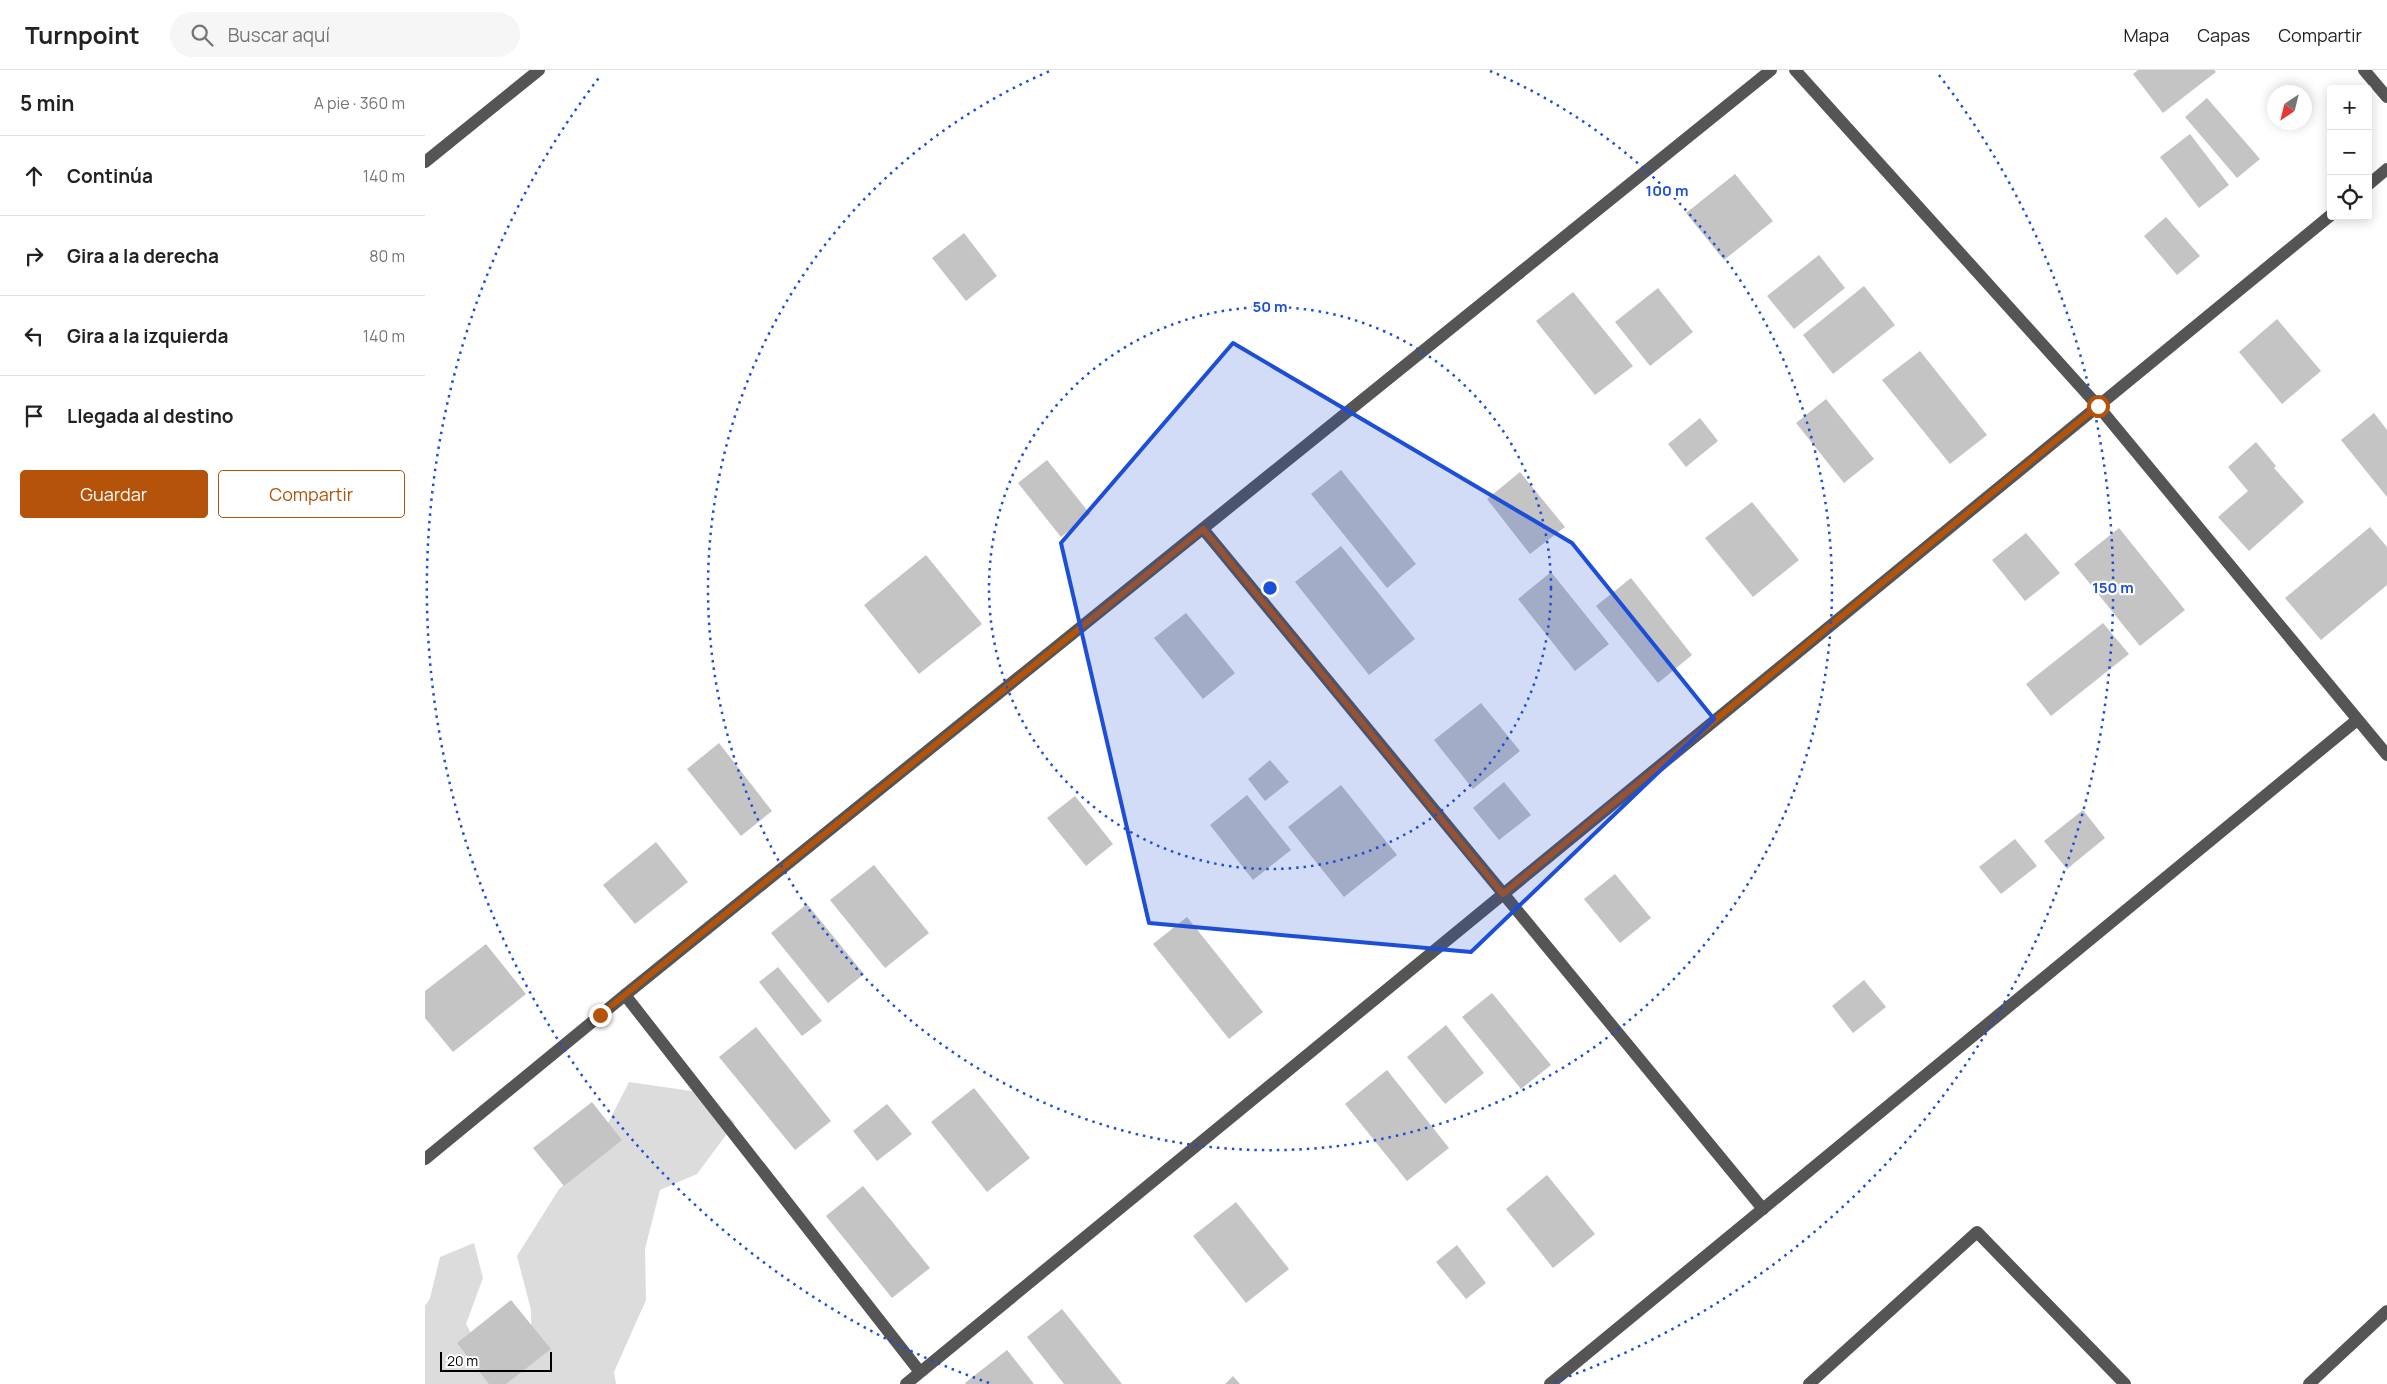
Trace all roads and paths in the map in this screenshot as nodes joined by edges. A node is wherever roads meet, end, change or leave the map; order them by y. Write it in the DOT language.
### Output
graph roads {
  1 [pos="539,70"];
  2 [pos="1771,70"];
  3 [pos="1795,70"];
  4 [pos="2365,70"];
  5 [pos="2387,97"];
  6 [pos="425,162"];
  7 [pos="2387,169"];
  8 [pos="2372,182"];
  9 [pos="2327,218"];
  10 [pos="2098,406"];
  11 [pos="1203,529"];
  12 [pos="2357,720"];
  13 [pos="2387,755"];
  14 [pos="1503,894"];
  15 [pos="625,995"];
  16 [pos="425,1159"];
  17 [pos="1763,1208"];
  18 [pos="2387,1311"];
  19 [pos="921,1372"];
  20 [pos="906,1384"];
  21 [pos="1550,1384"];
  22 [pos="1809,1384"];
  23 [pos="2125,1384"];
  24 [pos="2309,1384"];
  1 -- 6 [label="street"];
  2 -- 11 [label="street"];
  3 -- 10 [label="street"];
  4 -- 5 [label="street"];
  7 -- 8 [label="street"];
  9 -- 10 [label="street"];
  10 -- 12 [label="street"];
  10 -- 14 [label="street"];
  11 -- 14 [label="street"];
  11 -- 15 [label="street"];
  12 -- 13 [label="street"];
  12 -- 17 [label="street"];
  14 -- 17 [label="street"];
  14 -- 19 [label="street"];
  15 -- 16 [label="street"];
  15 -- 19 [label="street"];
  17 -- 21 [label="street"];
  18 -- 24 [label="street"];
  19 -- 20 [label="street"];
  22 -- 23 [label="street"];
}
